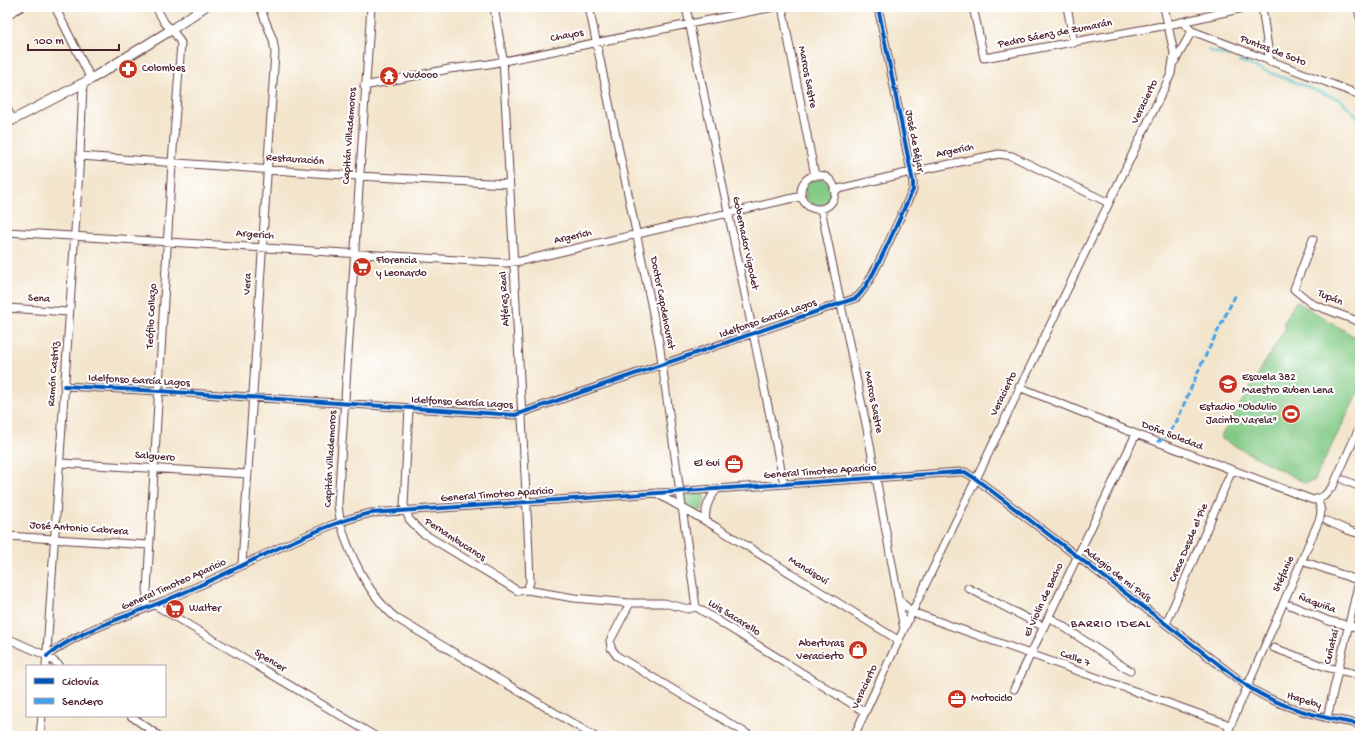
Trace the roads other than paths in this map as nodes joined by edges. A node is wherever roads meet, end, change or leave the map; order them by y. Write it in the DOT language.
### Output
graph roads {
  1 [pos="21,7"];
  2 [pos="55,7"];
  3 [pos="156,7"];
  4 [pos="204,7"];
  5 [pos="260,7"];
  6 [pos="371,7"];
  7 [pos="494,7"];
  8 [pos="589,7"];
  9 [pos="686,7"];
  10 [pos="774,7"];
  11 [pos="782,7"];
  12 [pos="878,7"];
  13 [pos="973,7"];
  14 [pos="1068,7"];
  15 [pos="1164,7"];
  16 [pos="1248,7"];
  17 [pos="1262,7"];
  18 [pos="1358,7"];
  19 [pos="7,15"];
  20 [pos="1360,18"];
  21 [pos="1182,22"];
  22 [pos="689,24"];
  23 [pos="1168,25"];
  24 [pos="171,30"];
  25 [pos="1192,31"];
  26 [pos="596,42"];
  27 [pos="1074,43"];
  28 [pos="503,60"];
  29 [pos="1174,62"];
  30 [pos="1270,62"];
  31 [pos="87,82"];
  32 [pos="364,86"];
  33 [pos="1360,95"];
  34 [pos="7,108"];
  35 [pos="10,122"];
  36 [pos="80,156"];
  37 [pos="172,163"];
  38 [pos="266,169"];
  39 [pos="911,172"];
  40 [pos="358,176"];
  41 [pos="815,176"];
  42 [pos="508,184"];
  43 [pos="834,190"];
  44 [pos="802,196"];
  45 [pos="1109,203"];
  46 [pos="822,209"];
  47 [pos="727,213"];
  48 [pos="7,232"];
  49 [pos="636,233"];
  50 [pos="74,235"];
  51 [pos="1313,239"];
  52 [pos="168,241"];
  53 [pos="262,246"];
  54 [pos="353,253"];
  55 [pos="514,262"];
  56 [pos="841,303"];
  57 [pos="7,308"];
  58 [pos="69,312"];
  59 [pos="1360,322"];
  60 [pos="754,334"];
  61 [pos="662,364"];
  62 [pos="64,386"];
  63 [pos="1019,387"];
  64 [pos="158,390"];
  65 [pos="252,398"];
  66 [pos="345,404"];
  67 [pos="409,408"];
  68 [pos="522,414"];
  69 [pos="1360,426"];
  70 [pos="1136,434"];
  71 [pos="60,463"];
  72 [pos="154,468"];
  73 [pos="1232,470"];
  74 [pos="248,474"];
  75 [pos="876,477"];
  76 [pos="976,479"];
  77 [pos="1344,480"];
  78 [pos="784,484"];
  79 [pos="1360,487"];
  80 [pos="717,489"];
  81 [pos="680,491"];
  82 [pos="655,493"];
  83 [pos="1318,499"];
  84 [pos="527,502"];
  85 [pos="682,508"];
  86 [pos="406,510"];
  87 [pos="706,521"];
  88 [pos="1328,521"];
  89 [pos="340,522"];
  90 [pos="1360,534"];
  91 [pos="7,536"];
  92 [pos="56,539"];
  93 [pos="149,545"];
  94 [pos="1078,556"];
  95 [pos="1308,563"];
  96 [pos="242,564"];
  97 [pos="1360,581"];
  98 [pos="968,588"];
  99 [pos="526,590"];
  100 [pos="898,600"];
  101 [pos="630,602"];
  102 [pos="154,605"];
  103 [pos="1290,605"];
  104 [pos="696,607"];
  105 [pos="146,608"];
  106 [pos="912,612"];
  107 [pos="1049,617"];
  108 [pos="1166,624"];
  109 [pos="1348,626"];
  110 [pos="1044,627"];
  111 [pos="1360,628"];
  112 [pos="904,629"];
  113 [pos="7,638"];
  114 [pos="898,640"];
  115 [pos="1274,648"];
  116 [pos="1030,655"];
  117 [pos="47,656"];
  118 [pos="46,665"];
  119 [pos="59,665"];
  120 [pos="1338,670"];
  121 [pos="1130,671"];
  122 [pos="1360,675"];
  123 [pos="1247,686"];
  124 [pos="1014,689"];
  125 [pos="865,712"];
  126 [pos="42,717"];
  127 [pos="132,717"];
  128 [pos="1327,718"];
  129 [pos="1360,724"];
  130 [pos="1230,725"];
  131 [pos="40,736"];
  132 [pos="159,736"];
  133 [pos="375,736"];
  134 [pos="594,736"];
  135 [pos="751,736"];
  136 [pos="854,736"];
  137 [pos="1226,736"];
  1 -- 19 [label="street"];
  2 -- 31 [label="street"];
  3 -- 24 [label="street, Teófilo Collazo"];
  4 -- 24 [label="main road"];
  5 -- 38 [label="street, Vera"];
  6 -- 32 [label="street, Capitán Villademoros"];
  7 -- 28 [label="street, Alférez Real"];
  8 -- 26 [label="street, Doctor Capdehourat"];
  9 -- 22 [label="street, Gobernador Vigodet"];
  10 -- 22 [label="street, Chayos"];
  11 -- 41 [label="street, Marcos Sastre"];
  12 -- 39 [label="street, José de Béjar"];
  13 -- 27 [label="street, Pedro Sáenz de Zumarán"];
  14 -- 27 [label="street"];
  15 -- 23 [label="street, Veracierto"];
  16 -- 21 [label="street, Pedro Sáenz de Zumarán"];
  17 -- 30 [label="street"];
  18 -- 20 [label="street"];
  21 -- 23 [label="street, Pedro Sáenz de Zumarán"];
  21 -- 25 [label="street, Puntas de Soto"];
  22 -- 26 [label="street, Chayos"];
  22 -- 47 [label="street, Gobernador Vigodet"];
  23 -- 27 [label="street, Pedro Sáenz de Zumarán"];
  23 -- 29 [label="street, Veracierto"];
  24 -- 31 [label="main road"];
  24 -- 37 [label="street, Teófilo Collazo"];
  25 -- 29 [label="street, Veracierto"];
  25 -- 30 [label="street, Puntas de Soto"];
  26 -- 28 [label="street, Chayos"];
  26 -- 49 [label="street, Doctor Capdehourat"];
  28 -- 32 [label="street, Chayos"];
  28 -- 42 [label="street, Alférez Real"];
  29 -- 45 [label="street, Veracierto"];
  30 -- 33 [label="street, Puntas de Soto"];
  31 -- 35 [label="main road"];
  31 -- 36 [label="street, Ramón Castriz"];
  32 -- 40 [label="street, Capitán Villademoros"];
  34 -- 35 [label="street"];
  36 -- 37 [label="street, Restauración"];
  36 -- 50 [label="street, Ramón Castriz"];
  37 -- 38 [label="street, Restauración"];
  37 -- 52 [label="street, Teófilo Collazo"];
  38 -- 40 [label="street, Restauración"];
  38 -- 53 [label="street, Vera"];
  39 -- 43 [label="street, Argerich"];
  39 -- 45 [label="street, Argerich"];
  39 -- 56 [label="street, José de Béjar"];
  40 -- 42 [label="street, Restauración"];
  40 -- 54 [label="street, Capitán Villademoros"];
  41 -- 43 [label="street"];
  41 -- 44 [label="street"];
  42 -- 55 [label="street, Alférez Real"];
  43 -- 46 [label="street"];
  44 -- 46 [label="street"];
  44 -- 47 [label="street, Argerich"];
  45 -- 63 [label="street, Veracierto"];
  46 -- 56 [label="street, Marcos Sastre"];
  47 -- 49 [label="street, Argerich"];
  47 -- 60 [label="street, Gobernador Vigodet"];
  48 -- 50 [label="street, Argerich"];
  49 -- 55 [label="street, Argerich"];
  49 -- 61 [label="street, Doctor Capdehourat"];
  50 -- 52 [label="street, Argerich"];
  50 -- 58 [label="street, Ramón Castriz"];
  51 -- 59 [label="street, Tupán"];
  52 -- 53 [label="street, Argerich"];
  52 -- 64 [label="street, Teófilo Collazo"];
  53 -- 54 [label="street, Argerich"];
  53 -- 65 [label="street, Vera"];
  54 -- 55 [label="street, Argerich"];
  54 -- 66 [label="street, Capitán Villademoros"];
  55 -- 68 [label="street, Alférez Real"];
  56 -- 60 [label="street, Idelfonso García Lagos"];
  56 -- 75 [label="street, Marcos Sastre"];
  57 -- 58 [label="street, Sena"];
  58 -- 62 [label="street, Ramón Castriz"];
  60 -- 61 [label="street, Idelfonso García Lagos"];
  60 -- 78 [label="street, Gobernador Vigodet"];
  61 -- 68 [label="street, Idelfonso García Lagos"];
  61 -- 81 [label="street, Doctor Capdehourat"];
  62 -- 64 [label="street, Idelfonso García Lagos"];
  62 -- 71 [label="street, Ramón Castriz"];
  63 -- 70 [label="street, Doña Soledad"];
  63 -- 76 [label="street, Veracierto"];
  64 -- 65 [label="street, Idelfonso García Lagos"];
  64 -- 72 [label="street, Teófilo Collazo"];
  65 -- 66 [label="street, Idelfonso García Lagos"];
  65 -- 74 [label="street, Vera"];
  66 -- 67 [label="street, Idelfonso García Lagos"];
  66 -- 89 [label="street, Capitán Villademoros"];
  67 -- 68 [label="street, Idelfonso García Lagos"];
  67 -- 86 [label="street, Pernambucanos"];
  68 -- 84 [label="street, Alférez Real"];
  69 -- 83 [label="street"];
  70 -- 73 [label="street, Doña Soledad"];
  70 -- 94 [label="street, El Violín de Becho"];
  71 -- 72 [label="street, Salguero"];
  71 -- 92 [label="street, Ramón Castriz"];
  72 -- 74 [label="street, Salguero"];
  72 -- 93 [label="street, Teófilo Collazo"];
  73 -- 83 [label="street, Doña Soledad"];
  73 -- 108 [label="street, Crece Desde el Pie"];
  74 -- 96 [label="street, Vera"];
  75 -- 76 [label="street, General Timoteo Aparicio"];
  75 -- 78 [label="street, General Timoteo Aparicio"];
  75 -- 100 [label="street, Marcos Sastre"];
  76 -- 94 [label="street, Adagio de mi País"];
  76 -- 106 [label="street, Veracierto"];
  77 -- 79 [label="street"];
  78 -- 80 [label="street, General Timoteo Aparicio"];
  80 -- 81 [label="street, General Timoteo Aparicio"];
  80 -- 87 [label="street"];
  81 -- 82 [label="street, General Timoteo Aparicio"];
  81 -- 85 [label="street, Doctor Capdehourat"];
  82 -- 84 [label="street, General Timoteo Aparicio"];
  82 -- 85 [label="street"];
  83 -- 123 [label="street, Stéfanie"];
  84 -- 86 [label="street, General Timoteo Aparicio"];
  84 -- 99 [label="street, Alférez Real"];
  85 -- 87 [label="street, Mandisoví"];
  85 -- 104 [label="street, Doctor Capdehourat"];
  86 -- 89 [label="street, General Timoteo Aparicio"];
  86 -- 99 [label="street, Pernambucanos"];
  87 -- 114 [label="street, Mandisoví"];
  88 -- 90 [label="street"];
  89 -- 96 [label="street, General Timoteo Aparicio"];
  89 -- 134 [label="street, Capitán Villademoros"];
  91 -- 92 [label="street, José Antonio Cabrera"];
  92 -- 93 [label="street, José Antonio Cabrera"];
  92 -- 117 [label="street, Ramón Castriz"];
  93 -- 105 [label="street, Teófilo Collazo"];
  94 -- 107 [label="street, El Violín de Becho"];
  94 -- 108 [label="street, Adagio de mi País"];
  95 -- 97 [label="street"];
  96 -- 102 [label="street, General Timoteo Aparicio"];
  97 -- 109 [label="street, Cuñataí"];
  98 -- 110 [label="street"];
  99 -- 101 [label="street, Luis Sacarello"];
  100 -- 106 [label="street"];
  100 -- 112 [label="street, Marcos Sastre"];
  101 -- 104 [label="street, Luis Sacarello"];
  101 -- 135 [label="street"];
  102 -- 105 [label="street, General Timoteo Aparicio"];
  102 -- 133 [label="street, Spencer"];
  103 -- 109 [label="street, Ñaquiña"];
  104 -- 125 [label="street, Luis Sacarello"];
  105 -- 117 [label="street, General Timoteo Aparicio"];
  106 -- 112 [label="street, Veracierto"];
  106 -- 116 [label="street, Calle 7"];
  107 -- 110 [label="street, El Violín de Becho"];
  107 -- 121 [label="street"];
  108 -- 123 [label="street, Adagio de mi País"];
  109 -- 111 [label="street, Ñaquiña"];
  109 -- 120 [label="street, Cuñataí"];
  110 -- 116 [label="street, El Violín de Becho"];
  112 -- 114 [label="street, Veracierto"];
  113 -- 117 [label="street"];
  114 -- 125 [label="street, Veracierto"];
  115 -- 120 [label="street"];
  116 -- 124 [label="street, El Violín de Becho"];
  116 -- 130 [label="street, Calle 7"];
  117 -- 118 [label="street, Ramón Castriz"];
  117 -- 119 [label="street"];
  120 -- 122 [label="street"];
  120 -- 128 [label="street, Cuñataí"];
  123 -- 128 [label="street, Itapeby"];
  123 -- 130 [label="street, Stéfanie"];
  125 -- 136 [label="street, Veracierto"];
  126 -- 131 [label="street"];
  127 -- 132 [label="street"];
  128 -- 129 [label="street, Itapeby"];
  130 -- 137 [label="street, Stéfanie"];
}
